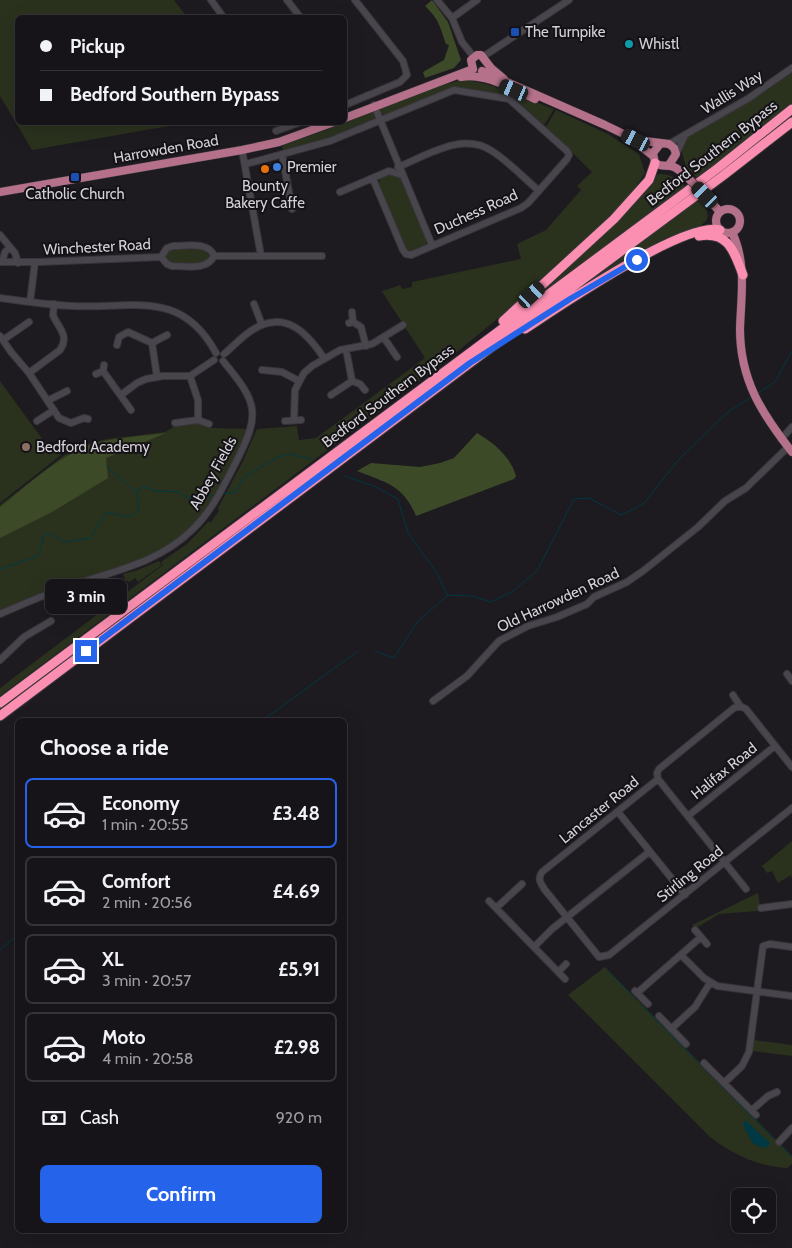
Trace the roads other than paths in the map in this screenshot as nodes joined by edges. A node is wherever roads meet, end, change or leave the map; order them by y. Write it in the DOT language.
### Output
graph roads {
  1 [pos="211,0"];
  2 [pos="355,0"];
  3 [pos="437,0"];
  4 [pos="477,0"];
  5 [pos="569,0"];
  6 [pos="290,1"];
  7 [pos="222,15"];
  8 [pos="299,15"];
  9 [pos="452,18"];
  10 [pos="473,56"];
  11 [pos="486,59"];
  12 [pos="472,68"];
  13 [pos="792,68"];
  14 [pos="482,71"];
  15 [pos="449,78"];
  16 [pos="504,79"];
  17 [pos="546,99"];
  18 [pos="347,104"];
  19 [pos="374,105"];
  20 [pos="792,109"];
  21 [pos="347,117"];
  22 [pos="381,120"];
  23 [pos="792,122"];
  24 [pos="293,125"];
  25 [pos="327,125"];
  26 [pos="276,131"];
  27 [pos="685,135"];
  28 [pos="636,140"];
  29 [pos="664,144"];
  30 [pos="242,150"];
  31 [pos="282,154"];
  32 [pos="676,154"];
  33 [pos="394,158"];
  34 [pos="654,159"];
  35 [pos="246,164"];
  36 [pos="669,165"];
  37 [pos="398,167"];
  38 [pos="389,172"];
  39 [pos="682,172"];
  40 [pos="402,175"];
  41 [pos="373,178"];
  42 [pos="539,191"];
  43 [pos="0,192"];
  44 [pos="340,192"];
  45 [pos="292,209"];
  46 [pos="720,212"];
  47 [pos="720,230"];
  48 [pos="732,232"];
  49 [pos="0,235"];
  50 [pos="672,242"];
  51 [pos="432,246"];
  52 [pos="10,247"];
  53 [pos="161,256"];
  54 [pos="214,256"];
  55 [pos="261,256"];
  56 [pos="322,256"];
  57 [pos="1,262"];
  58 [pos="35,262"];
  59 [pos="18,263"];
  60 [pos="743,275"];
  61 [pos="0,298"];
  62 [pos="30,302"];
  63 [pos="246,302"];
  64 [pos="54,304"];
  65 [pos="352,312"];
  66 [pos="29,322"];
  67 [pos="262,325"];
  68 [pos="403,325"];
  69 [pos="167,335"];
  70 [pos="2,338"];
  71 [pos="384,338"];
  72 [pos="152,343"];
  73 [pos="117,345"];
  74 [pos="366,346"];
  75 [pos="346,349"];
  76 [pos="216,352"];
  77 [pos="223,357"];
  78 [pos="397,357"];
  79 [pos="324,358"];
  80 [pos="468,359"];
  81 [pos="214,360"];
  82 [pos="266,368"];
  83 [pos="101,370"];
  84 [pos="30,373"];
  85 [pos="190,376"];
  86 [pos="156,377"];
  87 [pos="299,381"];
  88 [pos="352,381"];
  89 [pos="365,390"];
  90 [pos="67,391"];
  91 [pos="121,395"];
  92 [pos="331,395"];
  93 [pos="49,400"];
  94 [pos="54,410"];
  95 [pos="131,411"];
  96 [pos="85,416"];
  97 [pos="198,420"];
  98 [pos="294,420"];
  99 [pos="301,420"];
  100 [pos="37,421"];
  101 [pos="285,421"];
  102 [pos="175,423"];
  103 [pos="209,424"];
  104 [pos="792,427"];
  105 [pos="781,439"];
  106 [pos="790,450"];
  107 [pos="90,580"];
  108 [pos="95,608"];
  109 [pos="0,614"];
  110 [pos="51,621"];
  111 [pos="0,660"];
  112 [pos="787,674"];
  113 [pos="792,681"];
  114 [pos="733,695"];
  115 [pos="433,701"];
  116 [pos="0,703"];
  117 [pos="740,706"];
  118 [pos="0,716"];
  119 [pos="775,746"];
  120 [pos="792,767"];
  121 [pos="658,779"];
  122 [pos="792,808"];
  123 [pos="618,812"];
  124 [pos="688,816"];
  125 [pos="649,852"];
  126 [pos="724,863"];
  127 [pos="523,884"];
  128 [pos="746,889"];
  129 [pos="685,894"];
  130 [pos="489,901"];
  131 [pos="792,904"];
  132 [pos="496,908"];
  133 [pos="761,908"];
  134 [pos="567,918"];
  135 [pos="695,930"];
  136 [pos="701,937"];
  137 [pos="707,944"];
  138 [pos="534,947"];
  139 [pos="792,947"];
  140 [pos="681,955"];
  141 [pos="566,964"];
  142 [pos="558,972"];
  143 [pos="565,979"];
  144 [pos="710,983"];
  145 [pos="757,992"];
  146 [pos="792,996"];
  147 [pos="648,1004"];
  148 [pos="658,1016"];
  149 [pos="671,1029"];
  150 [pos="686,1044"];
  151 [pos="704,1063"];
  152 [pos="724,1083"];
  153 [pos="778,1092"];
  154 [pos="792,1128"];
  155 [pos="779,1142"];
  1 -- 7 [label="street"];
  2 -- 18 [label="street"];
  3 -- 9 [label="street"];
  4 -- 9 [label="street"];
  5 -- 11 [label="street"];
  6 -- 8 [label="street"];
  9 -- 10 [label="street"];
  10 -- 11 [label="main road"];
  10 -- 12 [label="main road"];
  11 -- 14 [label="main road"];
  11 -- 16 [label="main road"];
  12 -- 14 [label="main road"];
  12 -- 15 [label="main road"];
  13 -- 27 [label="street, Wallis Way"];
  14 -- 16 [label="main road"];
  15 -- 17 [label="main road"];
  15 -- 19 [label="main road"];
  16 -- 17 [label="main road"];
  17 -- 28 [label="main road"];
  19 -- 21 [label="main road"];
  19 -- 22 [label="street, Duchess Road"];
  20 -- 80 [label="highway, Bedford Southern Bypass"];
  22 -- 31 [label="street"];
  22 -- 33 [label="street, Duchess Road"];
  22 -- 42 [label="street, Duchess Road"];
  23 -- 80 [label="highway, Bedford Southern Bypass"];
  24 -- 26 [label="street"];
  25 -- 30 [label="main road, Harrowden Road"];
  27 -- 29 [label="street, Wallis Way"];
  27 -- 32 [label="street"];
  28 -- 29 [label="main road"];
  28 -- 34 [label="main road"];
  29 -- 32 [label="main road"];
  29 -- 34 [label="main road"];
  30 -- 35 [label="street"];
  30 -- 43 [label="main road, Harrowden Road"];
  31 -- 35 [label="street"];
  31 -- 45 [label="street"];
  32 -- 36 [label="main road"];
  32 -- 39 [label="main road"];
  33 -- 37 [label="street, Duchess Road"];
  33 -- 38 [label="street"];
  34 -- 36 [label="main road"];
  34 -- 80 [label="highway"];
  35 -- 55 [label="street"];
  36 -- 39 [label="main road"];
  37 -- 40 [label="street, Duchess Road"];
  37 -- 42 [label="street"];
  38 -- 40 [label="street"];
  38 -- 41 [label="street"];
  39 -- 46 [label="main road, bridge"];
  40 -- 51 [label="street, Duchess Road"];
  41 -- 44 [label="street"];
  41 -- 51 [label="street, Duchess Road"];
  42 -- 51 [label="street, Duchess Road"];
  46 -- 47 [label="main road"];
  46 -- 48 [label="main road"];
  47 -- 48 [label="main road"];
  47 -- 50 [label="highway"];
  48 -- 60 [label="main road"];
  49 -- 52 [label="street"];
  50 -- 60 [label="highway"];
  50 -- 80 [label="highway"];
  52 -- 57 [label="street"];
  52 -- 59 [label="street"];
  53 -- 54 [label="street, Winchester Road"];
  53 -- 54 [label="street, Winchester Road"];
  53 -- 58 [label="street, Winchester Road"];
  54 -- 55 [label="street, Winchester Road"];
  55 -- 56 [label="street, Winchester Road"];
  57 -- 59 [label="street, Winchester Road"];
  58 -- 59 [label="street, Winchester Road"];
  58 -- 62 [label="street, Winchester Road"];
  60 -- 105 [label="main road"];
  61 -- 62 [label="street"];
  62 -- 64 [label="street"];
  63 -- 67 [label="street"];
  64 -- 76 [label="street"];
  64 -- 84 [label="street"];
  65 -- 74 [label="street"];
  66 -- 70 [label="street"];
  67 -- 77 [label="street"];
  67 -- 79 [label="street"];
  68 -- 71 [label="street"];
  69 -- 72 [label="street"];
  70 -- 84 [label="street"];
  71 -- 74 [label="street"];
  71 -- 78 [label="street"];
  72 -- 73 [label="street"];
  72 -- 86 [label="street"];
  74 -- 75 [label="street"];
  75 -- 79 [label="street"];
  75 -- 88 [label="street"];
  76 -- 77 [label="street"];
  76 -- 81 [label="street"];
  77 -- 81 [label="street"];
  77 -- 107 [label="street, Abbey Fields"];
  79 -- 87 [label="street"];
  80 -- 116 [label="highway, Bedford Southern Bypass"];
  80 -- 118 [label="highway, Bedford Southern Bypass"];
  81 -- 85 [label="street"];
  82 -- 87 [label="street"];
  83 -- 91 [label="street"];
  84 -- 93 [label="street"];
  85 -- 86 [label="street"];
  85 -- 97 [label="street"];
  86 -- 91 [label="street"];
  87 -- 98 [label="street"];
  88 -- 89 [label="street"];
  88 -- 92 [label="street"];
  90 -- 93 [label="street"];
  91 -- 95 [label="street"];
  93 -- 94 [label="street"];
  94 -- 96 [label="street"];
  94 -- 100 [label="street"];
  97 -- 102 [label="street"];
  97 -- 103 [label="street"];
  98 -- 99 [label="street"];
  98 -- 101 [label="street"];
  104 -- 105 [label="street"];
  105 -- 106 [label="main road"];
  106 -- 115 [label="street, Old Harrowden Road"];
  107 -- 108 [label="street"];
  107 -- 109 [label="street, Abbey Fields"];
  110 -- 111 [label="street"];
  112 -- 113 [label="street"];
  114 -- 117 [label="street"];
  117 -- 119 [label="street"];
  117 -- 121 [label="street, Lancaster Road"];
  119 -- 120 [label="street"];
  119 -- 124 [label="street, Halifax Road"];
  121 -- 123 [label="street, Lancaster Road"];
  121 -- 124 [label="street"];
  122 -- 126 [label="street, Stirling Road"];
  123 -- 125 [label="street"];
  123 -- 134 [label="street, Lancaster Road"];
  124 -- 126 [label="street"];
  125 -- 129 [label="street"];
  125 -- 134 [label="street"];
  126 -- 128 [label="street"];
  126 -- 129 [label="street, Stirling Road"];
  127 -- 132 [label="street"];
  129 -- 134 [label="street, Stirling Road"];
  130 -- 132 [label="street"];
  131 -- 133 [label="street"];
  132 -- 138 [label="street"];
  134 -- 138 [label="street"];
  135 -- 136 [label="street"];
  136 -- 137 [label="street"];
  136 -- 140 [label="street"];
  138 -- 142 [label="street"];
  139 -- 145 [label="street"];
  140 -- 144 [label="street"];
  140 -- 147 [label="street"];
  141 -- 142 [label="street"];
  142 -- 143 [label="street"];
  144 -- 145 [label="street"];
  144 -- 149 [label="street"];
  145 -- 146 [label="street"];
  145 -- 152 [label="street"];
  148 -- 149 [label="street"];
  149 -- 150 [label="street"];
  151 -- 152 [label="street"];
  152 -- 153 [label="street"];
  154 -- 155 [label="street"];
}
